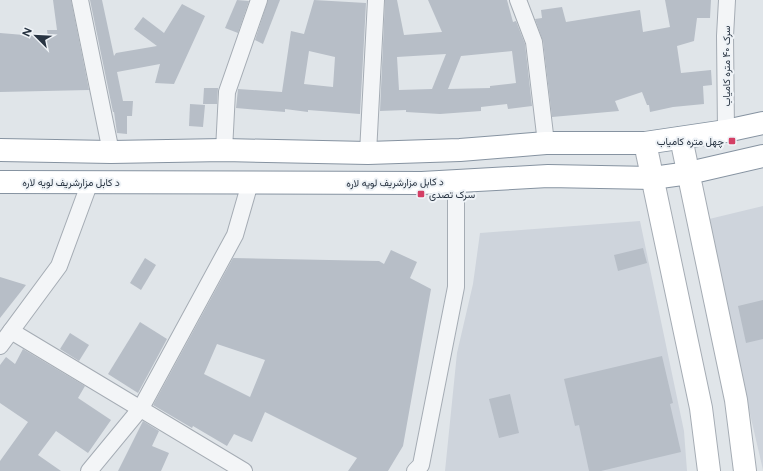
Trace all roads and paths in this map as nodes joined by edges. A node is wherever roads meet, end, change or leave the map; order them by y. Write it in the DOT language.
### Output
graph roads {
  1 [pos="80,0"];
  2 [pos="259,0"];
  3 [pos="376,0"];
  4 [pos="518,0"];
  5 [pos="727,0"];
  6 [pos="763,123"];
  7 [pos="726,131"];
  8 [pos="681,138"];
  9 [pos="546,143"];
  10 [pos="645,143"];
  11 [pos="0,150"];
  12 [pos="224,150"];
  13 [pos="111,152"];
  14 [pos="368,153"];
  15 [pos="763,156"];
  16 [pos="689,173"];
  17 [pos="653,178"];
  18 [pos="456,181"];
  19 [pos="0,182"];
  20 [pos="90,182"];
  21 [pos="250,183"];
  22 [pos="11,331"];
  23 [pos="0,346"];
  24 [pos="141,408"];
  25 [pos="89,471"];
  26 [pos="244,471"];
  27 [pos="415,471"];
  28 [pos="709,471"];
  29 [pos="745,471"];
  1 -- 13 [label="street"];
  2 -- 12 [label="street"];
  3 -- 14 [label="street"];
  4 -- 9 [label="street"];
  5 -- 7 [label="street, سرک ۴۰ متره کامیاب"];
  6 -- 7 [label="main road"];
  7 -- 8 [label="main road"];
  8 -- 10 [label="main road"];
  8 -- 16 [label="main road"];
  9 -- 10 [label="main road"];
  9 -- 14 [label="main road"];
  10 -- 17 [label="main road"];
  11 -- 13 [label="main road"];
  12 -- 13 [label="main road"];
  12 -- 14 [label="main road"];
  15 -- 16 [label="main road, د کابل مزارشریف لویه لاره"];
  16 -- 17 [label="main road, د کابل مزارشریف لویه لاره"];
  16 -- 29 [label="main road"];
  17 -- 18 [label="main road, د کابل مزارشریف لویه لاره"];
  17 -- 28 [label="main road"];
  18 -- 21 [label="main road, د کابل مزارشریف لویه لاره"];
  18 -- 27 [label="street"];
  19 -- 20 [label="main road, د کابل مزارشریف لویه لاره"];
  20 -- 21 [label="main road, د کابل مزارشریف لویه لاره"];
  20 -- 22 [label="street"];
  21 -- 24 [label="street"];
  22 -- 23 [label="street"];
  22 -- 24 [label="street"];
  24 -- 25 [label="street"];
  24 -- 26 [label="street"];
}
